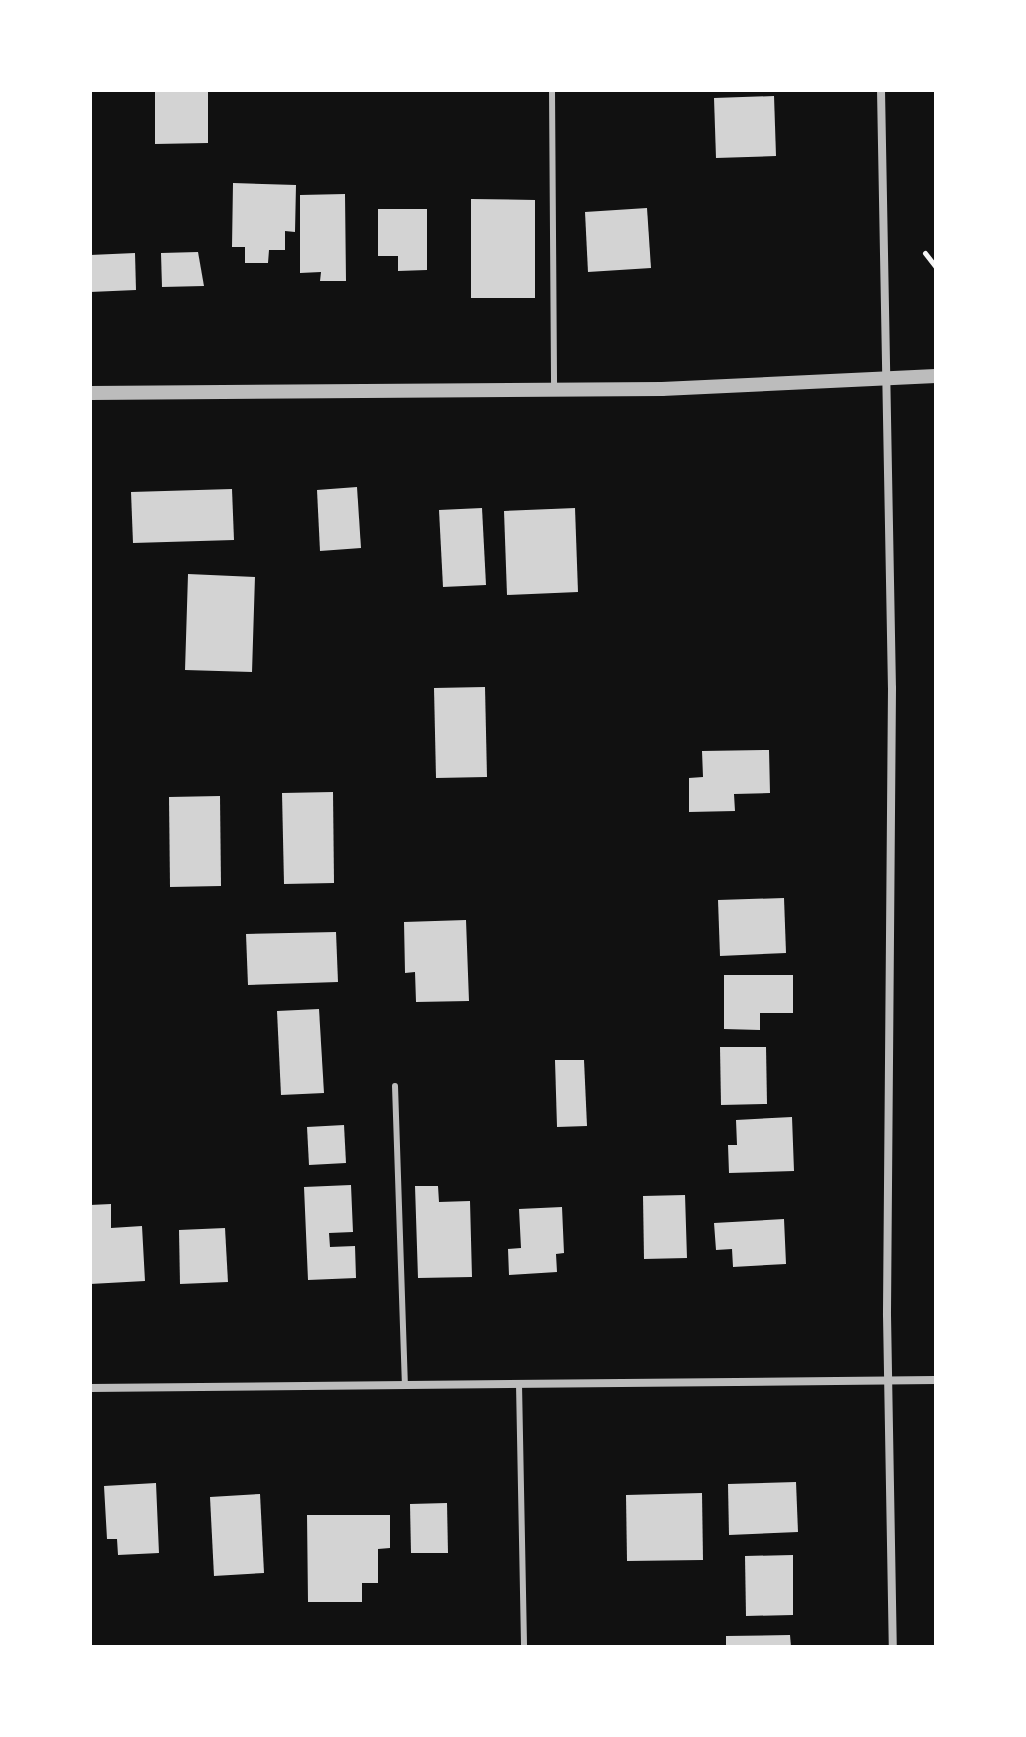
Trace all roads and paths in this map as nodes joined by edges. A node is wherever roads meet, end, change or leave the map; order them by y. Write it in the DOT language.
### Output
graph roads {
  1 [pos="552,90"];
  2 [pos="881,90"];
  3 [pos="925,253"];
  4 [pos="936,267"];
  5 [pos="936,376"];
  6 [pos="886,377"];
  7 [pos="554,390"];
  8 [pos="90,393"];
  9 [pos="395,1086"];
  10 [pos="888,1380"];
  11 [pos="936,1380"];
  12 [pos="519,1384"];
  13 [pos="405,1385"];
  14 [pos="90,1388"];
  15 [pos="524,1647"];
  16 [pos="893,1647"];
  1 -- 7 [label="lane"];
  2 -- 6 [label="street"];
  3 -- 4 [label="path"];
  5 -- 6 [label="street"];
  6 -- 7 [label="street"];
  6 -- 10 [label="street"];
  7 -- 8 [label="street"];
  9 -- 13 [label="lane"];
  10 -- 11 [label="street"];
  10 -- 12 [label="street"];
  10 -- 16 [label="street"];
  12 -- 13 [label="street"];
  12 -- 15 [label="lane"];
  13 -- 14 [label="street"];
}
